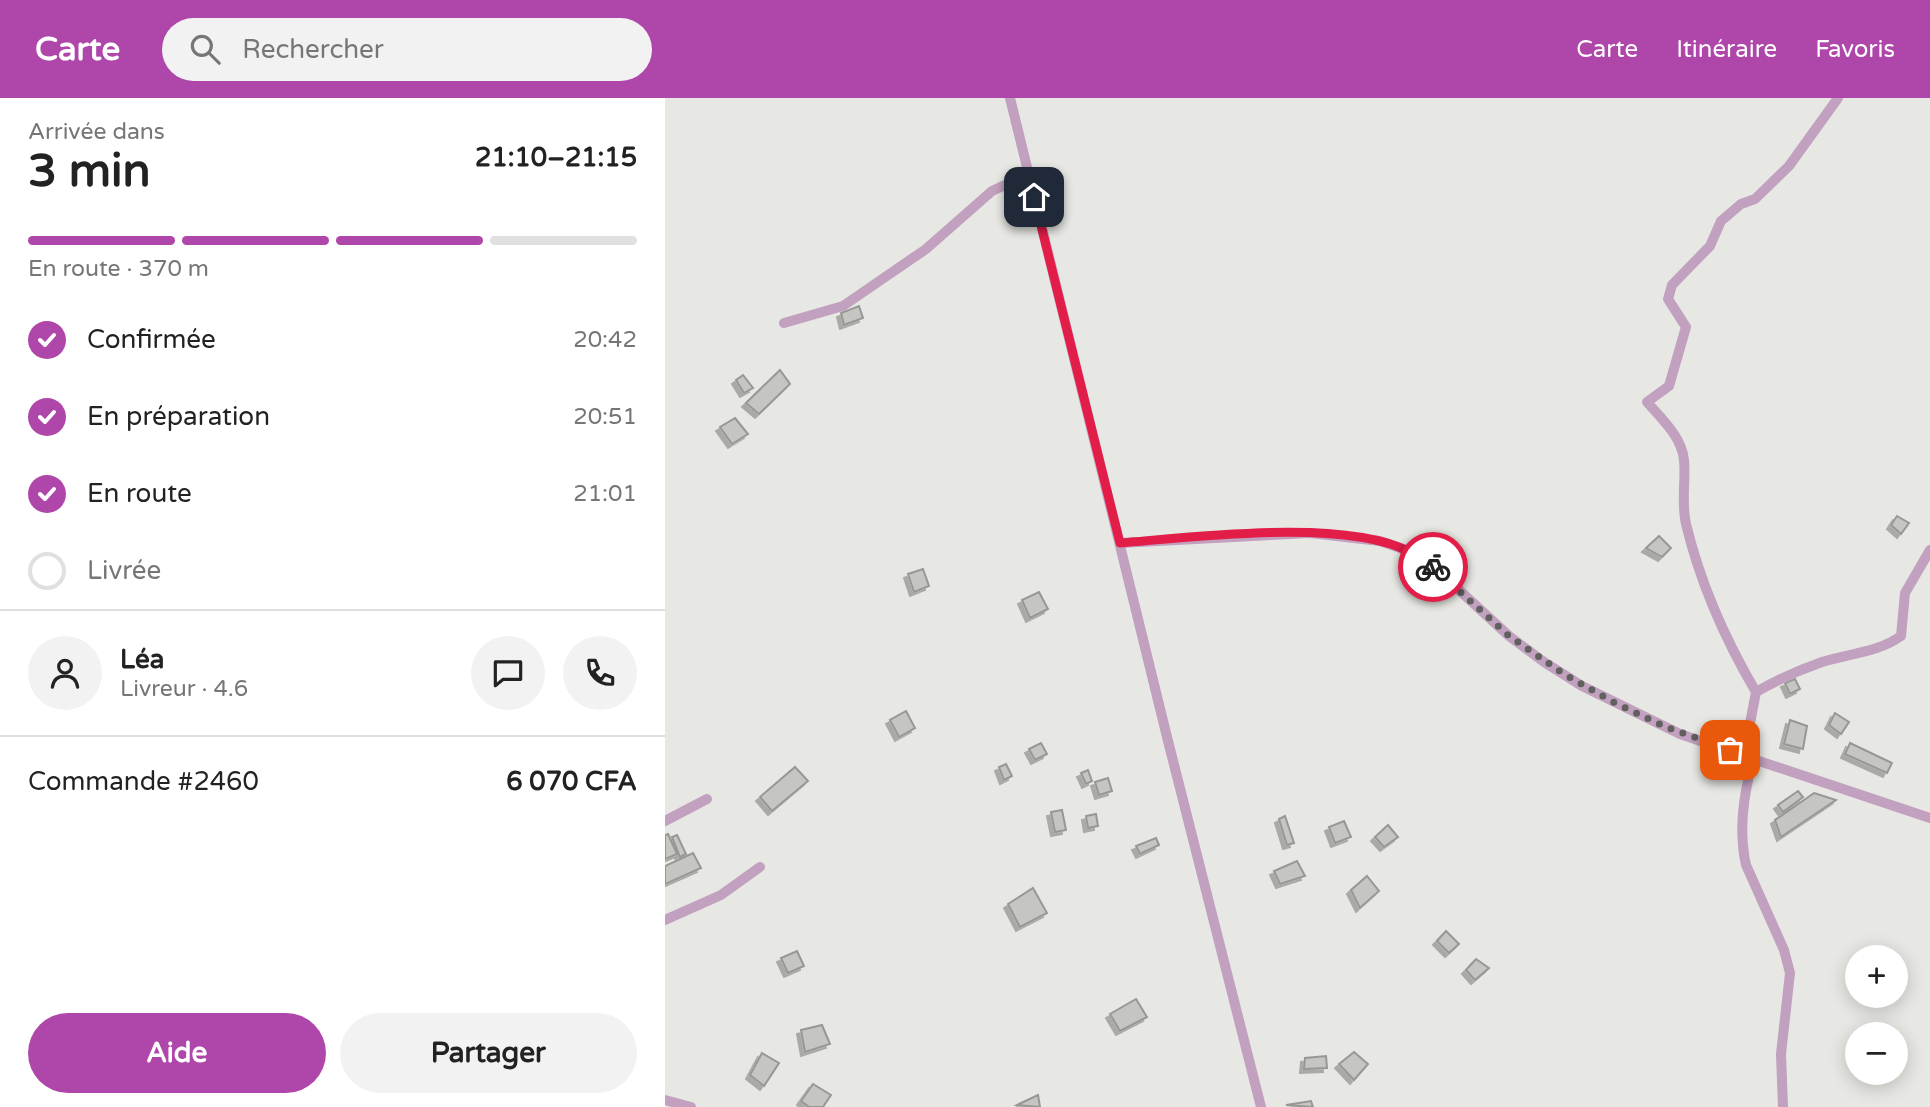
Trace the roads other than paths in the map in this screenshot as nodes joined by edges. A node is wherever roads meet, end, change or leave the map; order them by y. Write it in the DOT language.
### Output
graph roads {
  1 [pos="1010,98"];
  2 [pos="1837,98"];
  3 [pos="1029,174"];
  4 [pos="783,323"];
  5 [pos="1120,543"];
  6 [pos="1930,550"];
  7 [pos="1756,692"];
  8 [pos="1748,757"];
  9 [pos="707,799"];
  10 [pos="1930,818"];
  11 [pos="665,821"];
  12 [pos="760,867"];
  13 [pos="665,920"];
  14 [pos="665,1100"];
  15 [pos="691,1107"];
  16 [pos="1261,1107"];
  17 [pos="1783,1107"];
  1 -- 3 [label="street"];
  2 -- 7 [label="street"];
  3 -- 4 [label="street"];
  3 -- 5 [label="street"];
  5 -- 8 [label="street"];
  5 -- 16 [label="street"];
  6 -- 7 [label="street"];
  7 -- 8 [label="street"];
  8 -- 10 [label="street"];
  8 -- 17 [label="street"];
  9 -- 11 [label="street"];
  12 -- 13 [label="street"];
  14 -- 15 [label="street"];
}
